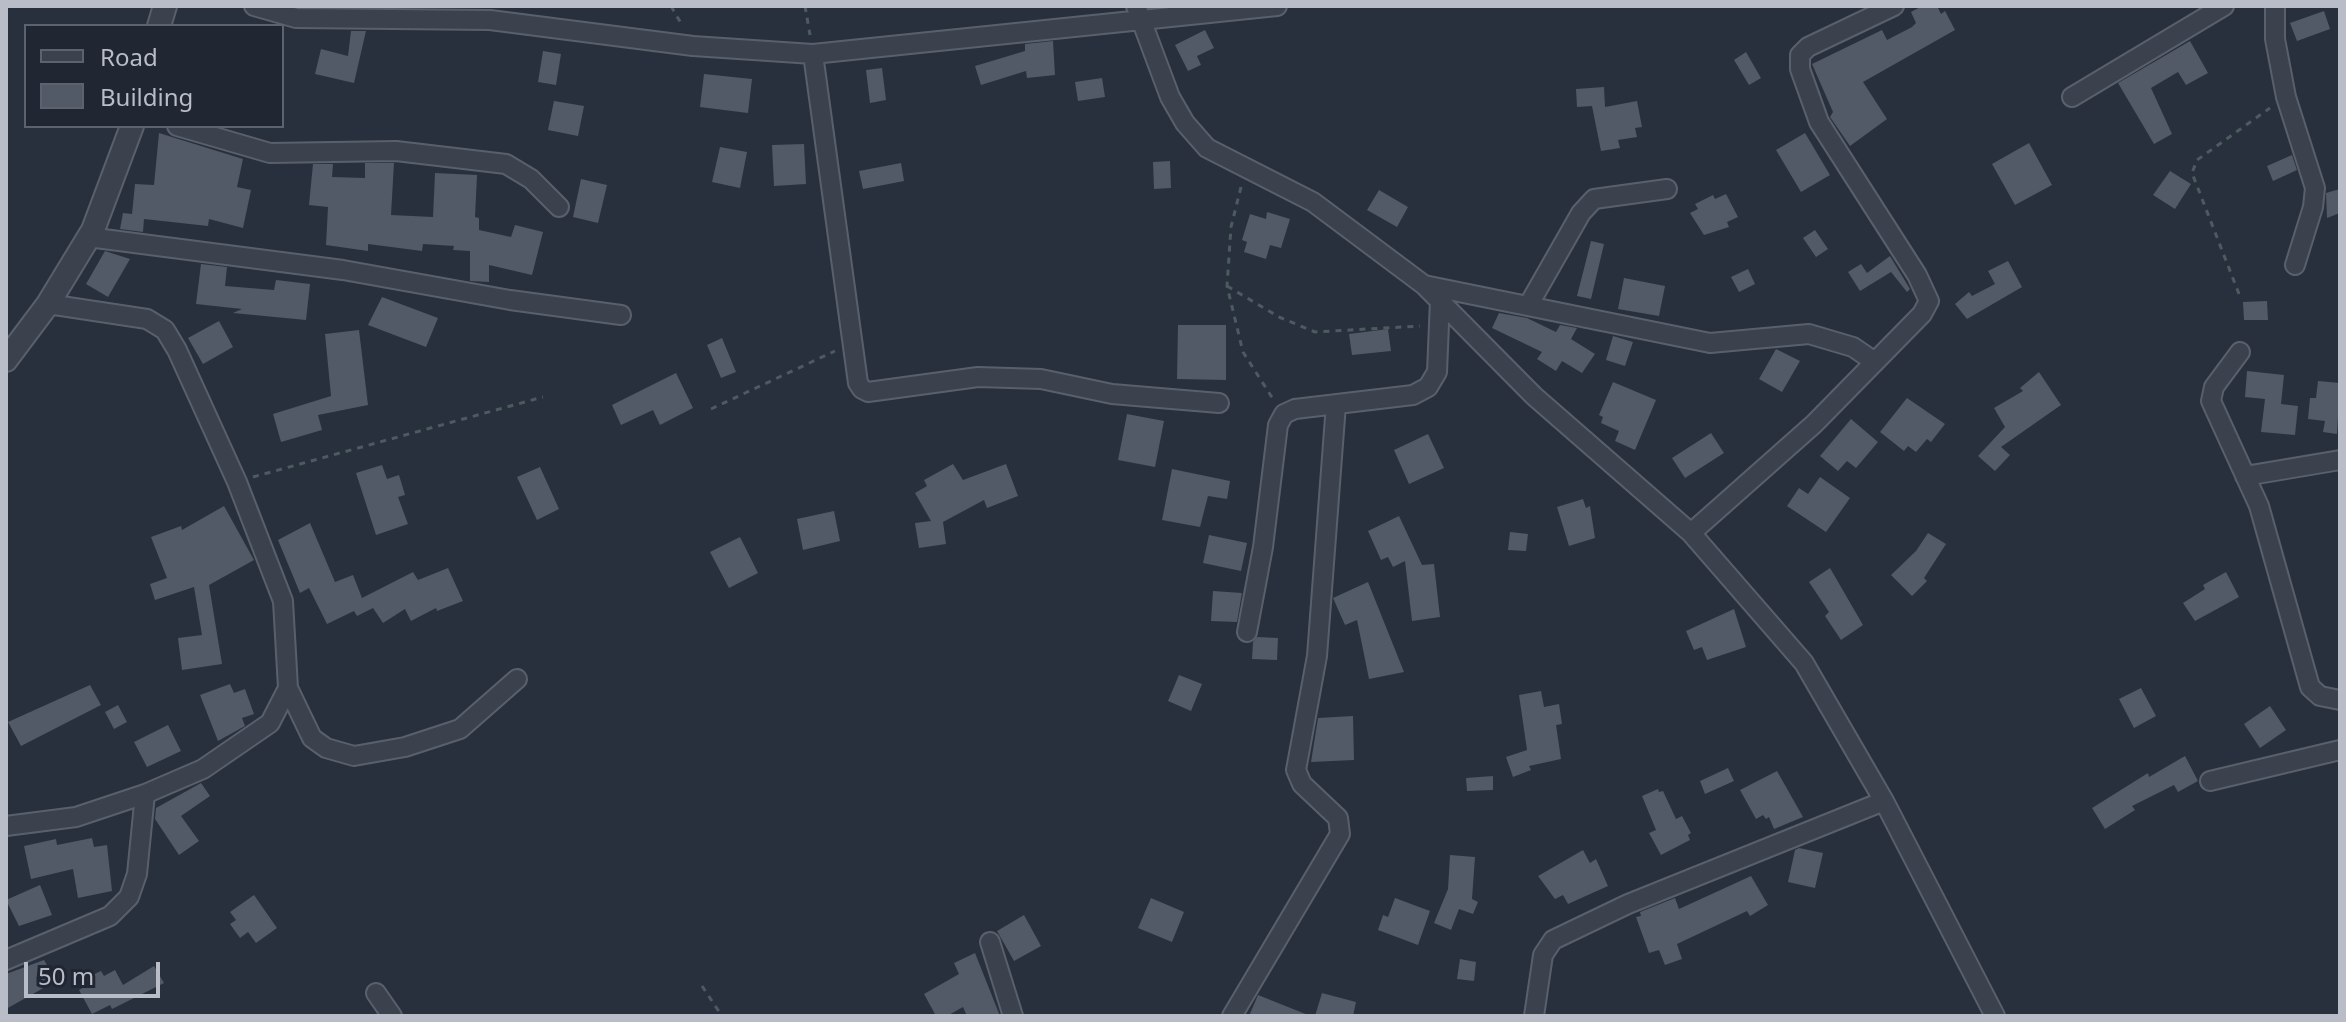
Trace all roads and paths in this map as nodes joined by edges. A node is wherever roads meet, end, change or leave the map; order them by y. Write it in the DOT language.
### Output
graph roads {
  1 [pos="254,6"];
  2 [pos="805,6"];
  3 [pos="1277,6"];
  4 [pos="1894,6"];
  5 [pos="2224,6"];
  6 [pos="2275,6"];
  7 [pos="384,11"];
  8 [pos="1138,14"];
  9 [pos="813,54"];
  10 [pos="2072,97"];
  11 [pos="2286,97"];
  12 [pos="131,128"];
  13 [pos="184,128"];
  14 [pos="1246,168"];
  15 [pos="1667,189"];
  16 [pos="559,207"];
  17 [pos="88,237"];
  18 [pos="2295,265"];
  19 [pos="1424,285"];
  20 [pos="1227,286"];
  21 [pos="2239,294"];
  22 [pos="1440,300"];
  23 [pos="48,304"];
  24 [pos="1528,306"];
  25 [pos="621,315"];
  26 [pos="1439,325"];
  27 [pos="853,343"];
  28 [pos="2240,352"];
  29 [pos="6,360"];
  30 [pos="1875,362"];
  31 [pos="543,397"];
  32 [pos="1219,403"];
  33 [pos="1336,404"];
  34 [pos="711,409"];
  35 [pos="1284,414"];
  36 [pos="2340,460"];
  37 [pos="2245,476"];
  38 [pos="237,482"];
  39 [pos="1691,533"];
  40 [pos="1247,632"];
  41 [pos="517,679"];
  42 [pos="288,688"];
  43 [pos="2340,700"];
  44 [pos="2340,750"];
  45 [pos="2210,781"];
  46 [pos="145,794"];
  47 [pos="1884,801"];
  48 [pos="6,826"];
  49 [pos="990,942"];
  50 [pos="6,960"];
  51 [pos="702,986"];
  52 [pos="376,993"];
  53 [pos="392,1016"];
  54 [pos="722,1016"];
  55 [pos="1013,1016"];
  56 [pos="1232,1016"];
  57 [pos="1534,1016"];
  58 [pos="1995,1016"];
  1 -- 7 [label="street"];
  2 -- 9 [label="path"];
  3 -- 8 [label="street"];
  4 -- 30 [label="street"];
  5 -- 10 [label="street"];
  6 -- 11 [label="street"];
  7 -- 9 [label="street"];
  8 -- 9 [label="street"];
  8 -- 14 [label="street"];
  9 -- 27 [label="street"];
  11 -- 18 [label="street"];
  11 -- 21 [label="path"];
  12 -- 17 [label="street"];
  13 -- 16 [label="street"];
  14 -- 19 [label="street"];
  14 -- 20 [label="path"];
  15 -- 24 [label="street"];
  17 -- 23 [label="street"];
  17 -- 25 [label="street"];
  19 -- 22 [label="street"];
  19 -- 24 [label="street"];
  20 -- 26 [label="path"];
  20 -- 35 [label="path"];
  22 -- 26 [label="street"];
  22 -- 39 [label="street"];
  23 -- 29 [label="street"];
  23 -- 38 [label="street"];
  24 -- 30 [label="street"];
  26 -- 33 [label="street"];
  27 -- 32 [label="street"];
  27 -- 34 [label="path"];
  28 -- 37 [label="street"];
  30 -- 39 [label="street"];
  31 -- 38 [label="path"];
  33 -- 35 [label="street"];
  33 -- 56 [label="street"];
  35 -- 40 [label="street"];
  36 -- 37 [label="street"];
  37 -- 43 [label="street"];
  38 -- 42 [label="street"];
  39 -- 47 [label="street"];
  41 -- 42 [label="street"];
  42 -- 46 [label="street"];
  44 -- 45 [label="street"];
  46 -- 48 [label="street"];
  46 -- 50 [label="street"];
  47 -- 57 [label="street"];
  47 -- 58 [label="street"];
  49 -- 55 [label="street"];
  51 -- 54 [label="path"];
  52 -- 53 [label="street"];
}
